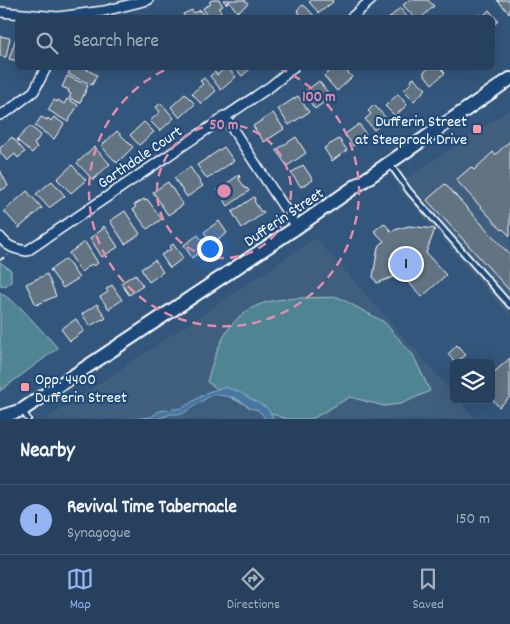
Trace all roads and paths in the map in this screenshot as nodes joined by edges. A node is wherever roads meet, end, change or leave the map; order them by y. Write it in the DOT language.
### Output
graph roads {
  1 [pos="148,0"];
  2 [pos="371,0"];
  3 [pos="0,12"];
  4 [pos="29,15"];
  5 [pos="78,15"];
  6 [pos="354,15"];
  7 [pos="45,70"];
  8 [pos="291,70"];
  9 [pos="510,79"];
  10 [pos="0,115"];
  11 [pos="224,116"];
  12 [pos="389,162"];
  13 [pos="297,227"];
  14 [pos="0,237"];
  15 [pos="510,305"];
  16 [pos="22,416"];
  17 [pos="0,417"];
  1 -- 5 [label="street"];
  2 -- 6 [label="street"];
  3 -- 4 [label="street"];
  7 -- 10 [label="street"];
  8 -- 11 [label="street, Garthdale Court"];
  9 -- 12 [label="main road, Dufferin Street"];
  11 -- 13 [label="street"];
  11 -- 14 [label="street, Garthdale Court"];
  12 -- 13 [label="main road, Dufferin Street"];
  12 -- 15 [label="lane"];
  13 -- 16 [label="main road, Dufferin Street"];
  16 -- 17 [label="main road, Dufferin Street"];
}
